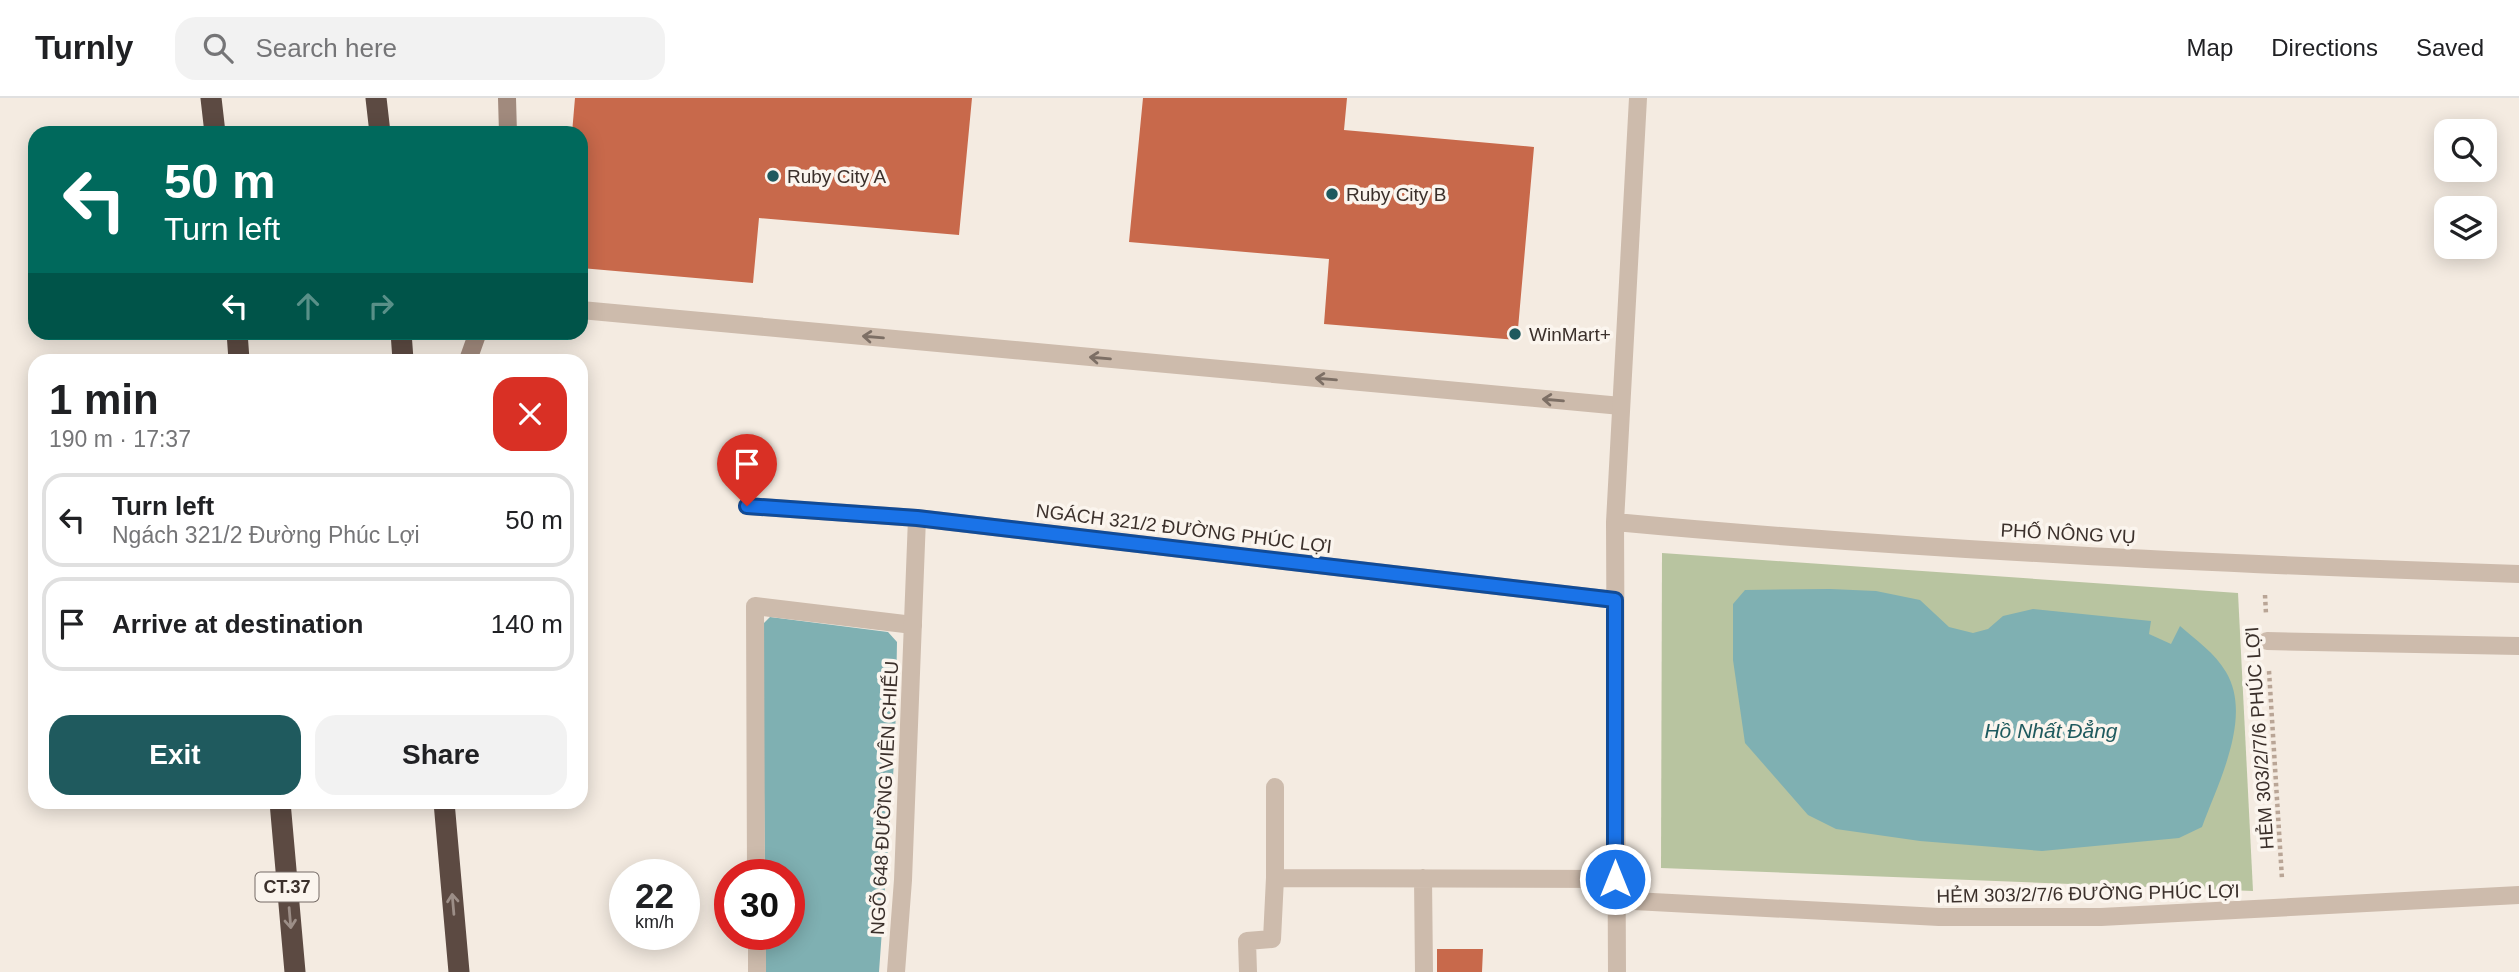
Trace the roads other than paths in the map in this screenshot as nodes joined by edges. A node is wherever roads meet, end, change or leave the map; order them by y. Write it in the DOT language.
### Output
graph roads {
  1 [pos="211,98"];
  2 [pos="376,98"];
  3 [pos="506,98"];
  4 [pos="1638,98"];
  5 [pos="214,126"];
  6 [pos="379,126"];
  7 [pos="508,126"];
  8 [pos="588,311"];
  9 [pos="1621,406"];
  10 [pos="747,506"];
  11 [pos="917,518"];
  12 [pos="1615,522"];
  13 [pos="2519,574"];
  14 [pos="1615,600"];
  15 [pos="913,625"];
  16 [pos="2267,642"];
  17 [pos="2519,646"];
  18 [pos="1275,787"];
  19 [pos="281,809"];
  20 [pos="445,809"];
  21 [pos="756,859"];
  22 [pos="1275,878"];
  23 [pos="1423,878"];
  24 [pos="1615,879"];
  25 [pos="2519,895"];
  26 [pos="1615,900"];
  27 [pos="757,950"];
  28 [pos="295,972"];
  29 [pos="459,972"];
  30 [pos="757,972"];
  31 [pos="896,972"];
  32 [pos="1248,972"];
  33 [pos="1424,972"];
  34 [pos="1617,972"];
  1 -- 5 [label="highway"];
  2 -- 6 [label="highway"];
  3 -- 7 [label="main road"];
  4 -- 9 [label="street"];
  9 -- 8 [label="street, one-way"];
  9 -- 12 [label="street"];
  10 -- 11 [label="street, NGÁCH 321/2 ĐƯỜNG PHÚC LỢI"];
  11 -- 14 [label="street, NGÁCH 321/2 ĐƯỜNG PHÚC LỢI"];
  11 -- 15 [label="street, NGÕ 648 ĐƯỜNG VIÊN CHIẾU"];
  12 -- 13 [label="street, PHỐ NÔNG VỤ"];
  12 -- 14 [label="street"];
  14 -- 24 [label="street"];
  15 -- 21 [label="street"];
  15 -- 31 [label="street, NGÕ 648 ĐƯỜNG VIÊN CHIẾU"];
  16 -- 17 [label="street"];
  18 -- 22 [label="street"];
  19 -- 28 [label="highway, CT.37, one-way"];
  29 -- 20 [label="highway, one-way"];
  22 -- 23 [label="street"];
  22 -- 32 [label="street"];
  23 -- 24 [label="street"];
  23 -- 33 [label="street"];
  24 -- 26 [label="street"];
  25 -- 26 [label="street, HẺM 303/2/7/6 ĐƯỜNG PHÚC LỢI"];
  26 -- 34 [label="street"];
  27 -- 30 [label="street"];
}
